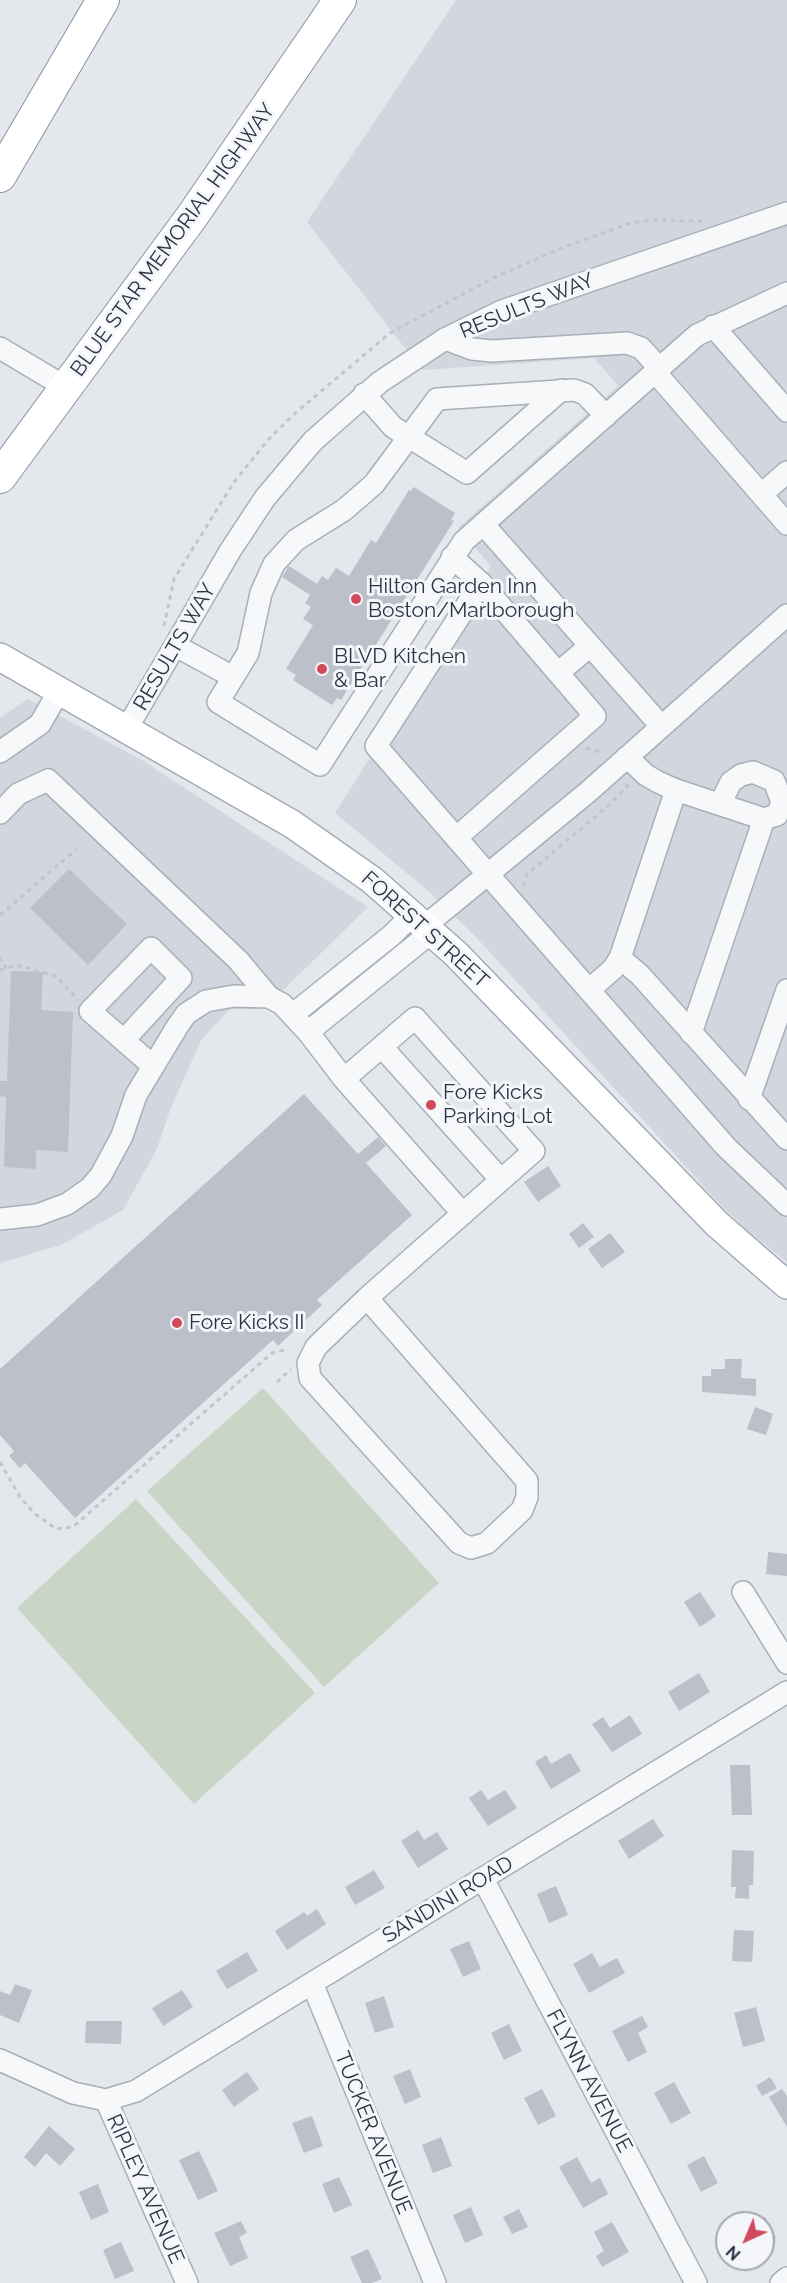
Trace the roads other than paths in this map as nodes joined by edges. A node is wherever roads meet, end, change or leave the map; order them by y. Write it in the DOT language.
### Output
graph roads {
  1 [pos="103,0"];
  2 [pos="340,0"];
  3 [pos="0,176"];
  4 [pos="787,213"];
  5 [pos="787,293"];
  6 [pos="713,326"];
  7 [pos="445,339"];
  8 [pos="0,348"];
  9 [pos="657,370"];
  10 [pos="67,388"];
  11 [pos="561,390"];
  12 [pos="364,394"];
  13 [pos="787,411"];
  14 [pos="606,416"];
  15 [pos="408,437"];
  16 [pos="787,472"];
  17 [pos="0,477"];
  18 [pos="762,495"];
  19 [pos="483,524"];
  20 [pos="787,524"];
  21 [pos="453,557"];
  22 [pos="481,583"];
  23 [pos="787,615"];
  24 [pos="176,645"];
  25 [pos="590,646"];
  26 [pos="0,657"];
  27 [pos="558,673"];
  28 [pos="233,677"];
  29 [pos="59,691"];
  30 [pos="660,726"];
  31 [pos="126,730"];
  32 [pos="0,752"];
  33 [pos="620,757"];
  34 [pos="676,789"];
  35 [pos="720,804"];
  36 [pos="0,813"];
  37 [pos="764,819"];
  38 [pos="456,838"];
  39 [pos="487,874"];
  40 [pos="424,924"];
  41 [pos="620,958"];
  42 [pos="589,990"];
  43 [pos="787,990"];
  44 [pos="269,997"];
  45 [pos="300,1024"];
  46 [pos="691,1033"];
  47 [pos="124,1040"];
  48 [pos="381,1047"];
  49 [pos="153,1066"];
  50 [pos="344,1080"];
  51 [pos="749,1099"];
  52 [pos="787,1138"];
  53 [pos="501,1180"];
  54 [pos="787,1205"];
  55 [pos="463,1214"];
  56 [pos="0,1219"];
  57 [pos="787,1285"];
  58 [pos="367,1298"];
  59 [pos="743,1592"];
  60 [pos="787,1663"];
  61 [pos="787,1692"];
  62 [pos="483,1879"];
  63 [pos="312,1983"];
  64 [pos="0,2060"];
  65 [pos="106,2100"];
  66 [pos="787,2277"];
  67 [pos="187,2283"];
  68 [pos="435,2283"];
  69 [pos="696,2283"];
  70 [pos="781,2283"];
  1 -- 3 [label="highway"];
  2 -- 10 [label="highway, BLUE STAR MEMORIAL HIGHWAY"];
  4 -- 7 [label="street, RESULTS WAY"];
  5 -- 6 [label="street"];
  6 -- 9 [label="street"];
  6 -- 13 [label="street"];
  7 -- 9 [label="street"];
  7 -- 12 [label="street, RESULTS WAY"];
  8 -- 10 [label="street"];
  9 -- 14 [label="street"];
  9 -- 18 [label="street"];
  10 -- 17 [label="highway, BLUE STAR MEMORIAL HIGHWAY"];
  11 -- 14 [label="street"];
  11 -- 15 [label="street"];
  11 -- 15 [label="street"];
  12 -- 15 [label="street"];
  12 -- 24 [label="street, RESULTS WAY"];
  14 -- 19 [label="street"];
  15 -- 28 [label="street"];
  16 -- 18 [label="street"];
  18 -- 20 [label="street"];
  19 -- 21 [label="street"];
  19 -- 25 [label="street"];
  21 -- 22 [label="street"];
  21 -- 28 [label="street"];
  22 -- 27 [label="street"];
  22 -- 38 [label="street"];
  23 -- 30 [label="street"];
  24 -- 28 [label="street"];
  24 -- 31 [label="street, RESULTS WAY"];
  25 -- 27 [label="street"];
  25 -- 30 [label="street"];
  26 -- 29 [label="main road, FOREST STREET"];
  27 -- 38 [label="street"];
  29 -- 31 [label="main road, FOREST STREET"];
  29 -- 32 [label="street"];
  30 -- 33 [label="street"];
  31 -- 40 [label="main road, FOREST STREET"];
  33 -- 34 [label="street"];
  33 -- 39 [label="street"];
  34 -- 35 [label="street"];
  34 -- 41 [label="street"];
  35 -- 37 [label="street"];
  35 -- 37 [label="street"];
  36 -- 44 [label="street"];
  37 -- 46 [label="street"];
  38 -- 39 [label="street"];
  39 -- 40 [label="street"];
  39 -- 42 [label="street"];
  40 -- 45 [label="street"];
  40 -- 57 [label="main road, FOREST STREET"];
  41 -- 42 [label="street"];
  41 -- 46 [label="street"];
  42 -- 54 [label="street"];
  43 -- 51 [label="street"];
  44 -- 45 [label="street"];
  44 -- 49 [label="street"];
  45 -- 50 [label="street"];
  46 -- 51 [label="street"];
  47 -- 47 [label="street"];
  47 -- 49 [label="street"];
  48 -- 50 [label="street"];
  48 -- 53 [label="street"];
  48 -- 53 [label="street"];
  49 -- 56 [label="street"];
  50 -- 55 [label="street"];
  51 -- 52 [label="street"];
  53 -- 55 [label="street"];
  55 -- 58 [label="street"];
  58 -- 58 [label="street"];
  59 -- 60 [label="street"];
  61 -- 62 [label="street, SANDINI ROAD"];
  62 -- 63 [label="street, SANDINI ROAD"];
  62 -- 69 [label="street, FLYNN AVENUE"];
  63 -- 65 [label="street, SANDINI ROAD"];
  63 -- 68 [label="street, TUCKER AVENUE"];
  64 -- 65 [label="street, RIPLEY AVENUE"];
  65 -- 67 [label="street, RIPLEY AVENUE"];
  66 -- 70 [label="street"];
}
